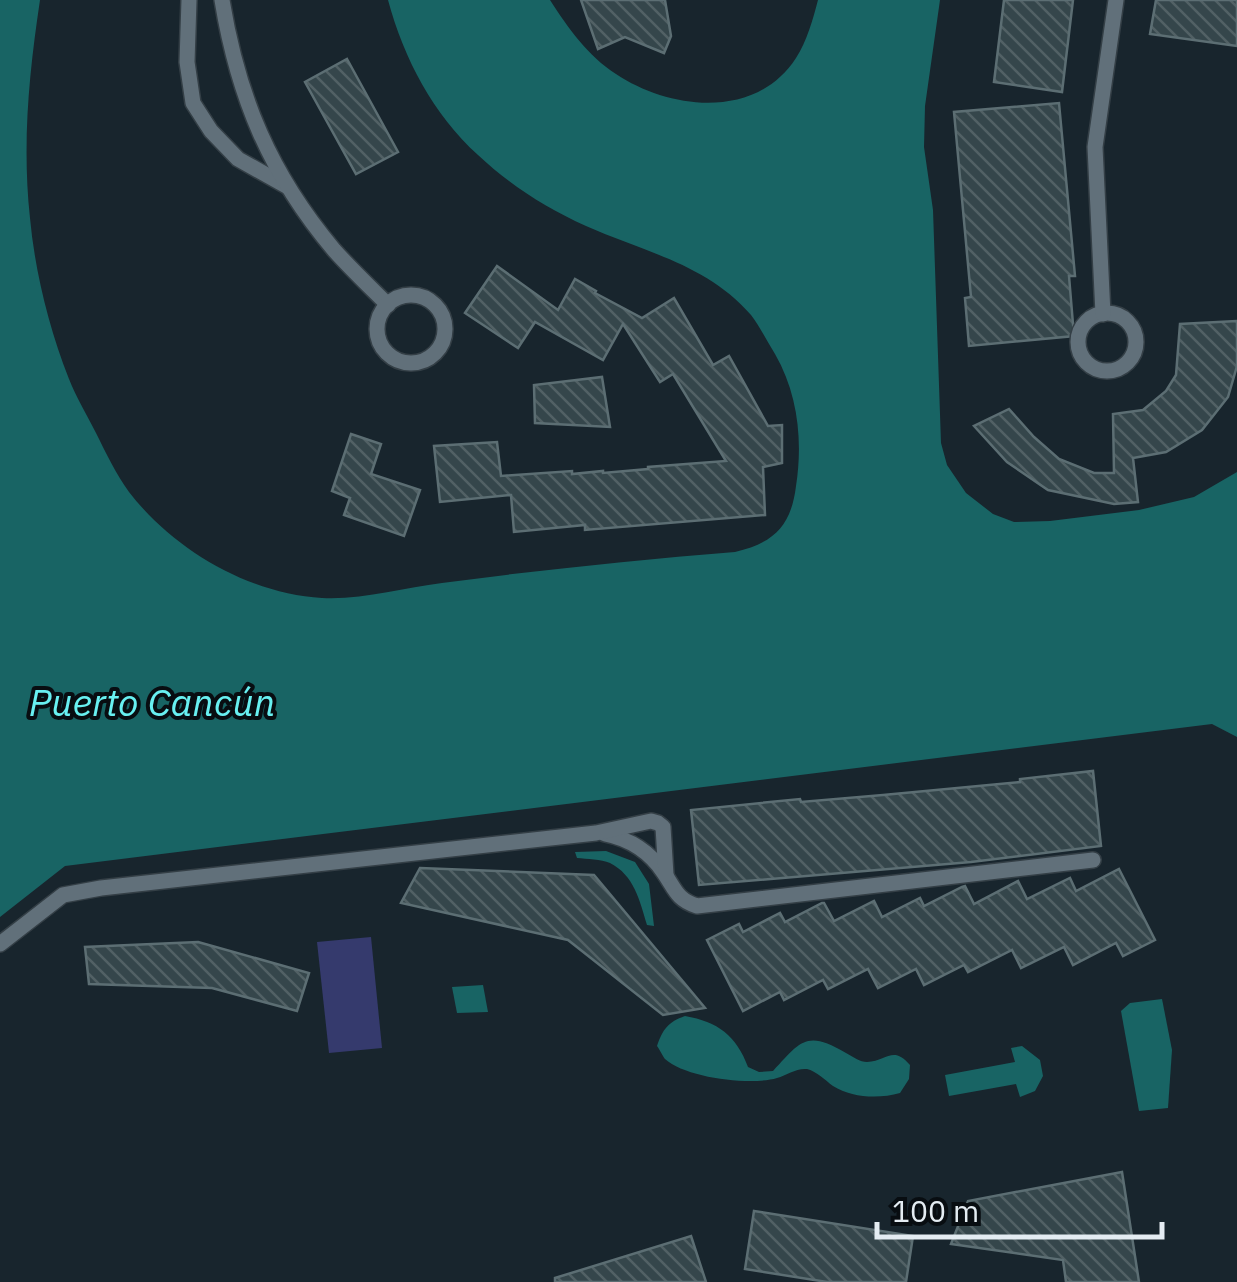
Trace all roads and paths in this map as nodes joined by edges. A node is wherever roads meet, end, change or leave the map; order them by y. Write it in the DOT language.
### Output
graph roads {
  1 [pos="190,0"];
  2 [pos="222,0"];
  3 [pos="1116,0"];
  4 [pos="288,187"];
  5 [pos="388,305"];
  6 [pos="1103,314"];
  7 [pos="596,832"];
  8 [pos="664,839"];
  9 [pos="645,850"];
  10 [pos="1093,860"];
  11 [pos="666,875"];
  12 [pos="0,944"];
  1 -- 4 [label="street"];
  2 -- 4 [label="street"];
  3 -- 6 [label="street"];
  4 -- 5 [label="street"];
  5 -- 5 [label="street"];
  7 -- 8 [label="street"];
  7 -- 9 [label="street"];
  7 -- 12 [label="street"];
  8 -- 9 [label="street"];
  8 -- 11 [label="street"];
  9 -- 11 [label="street"];
  10 -- 11 [label="street"];
}
